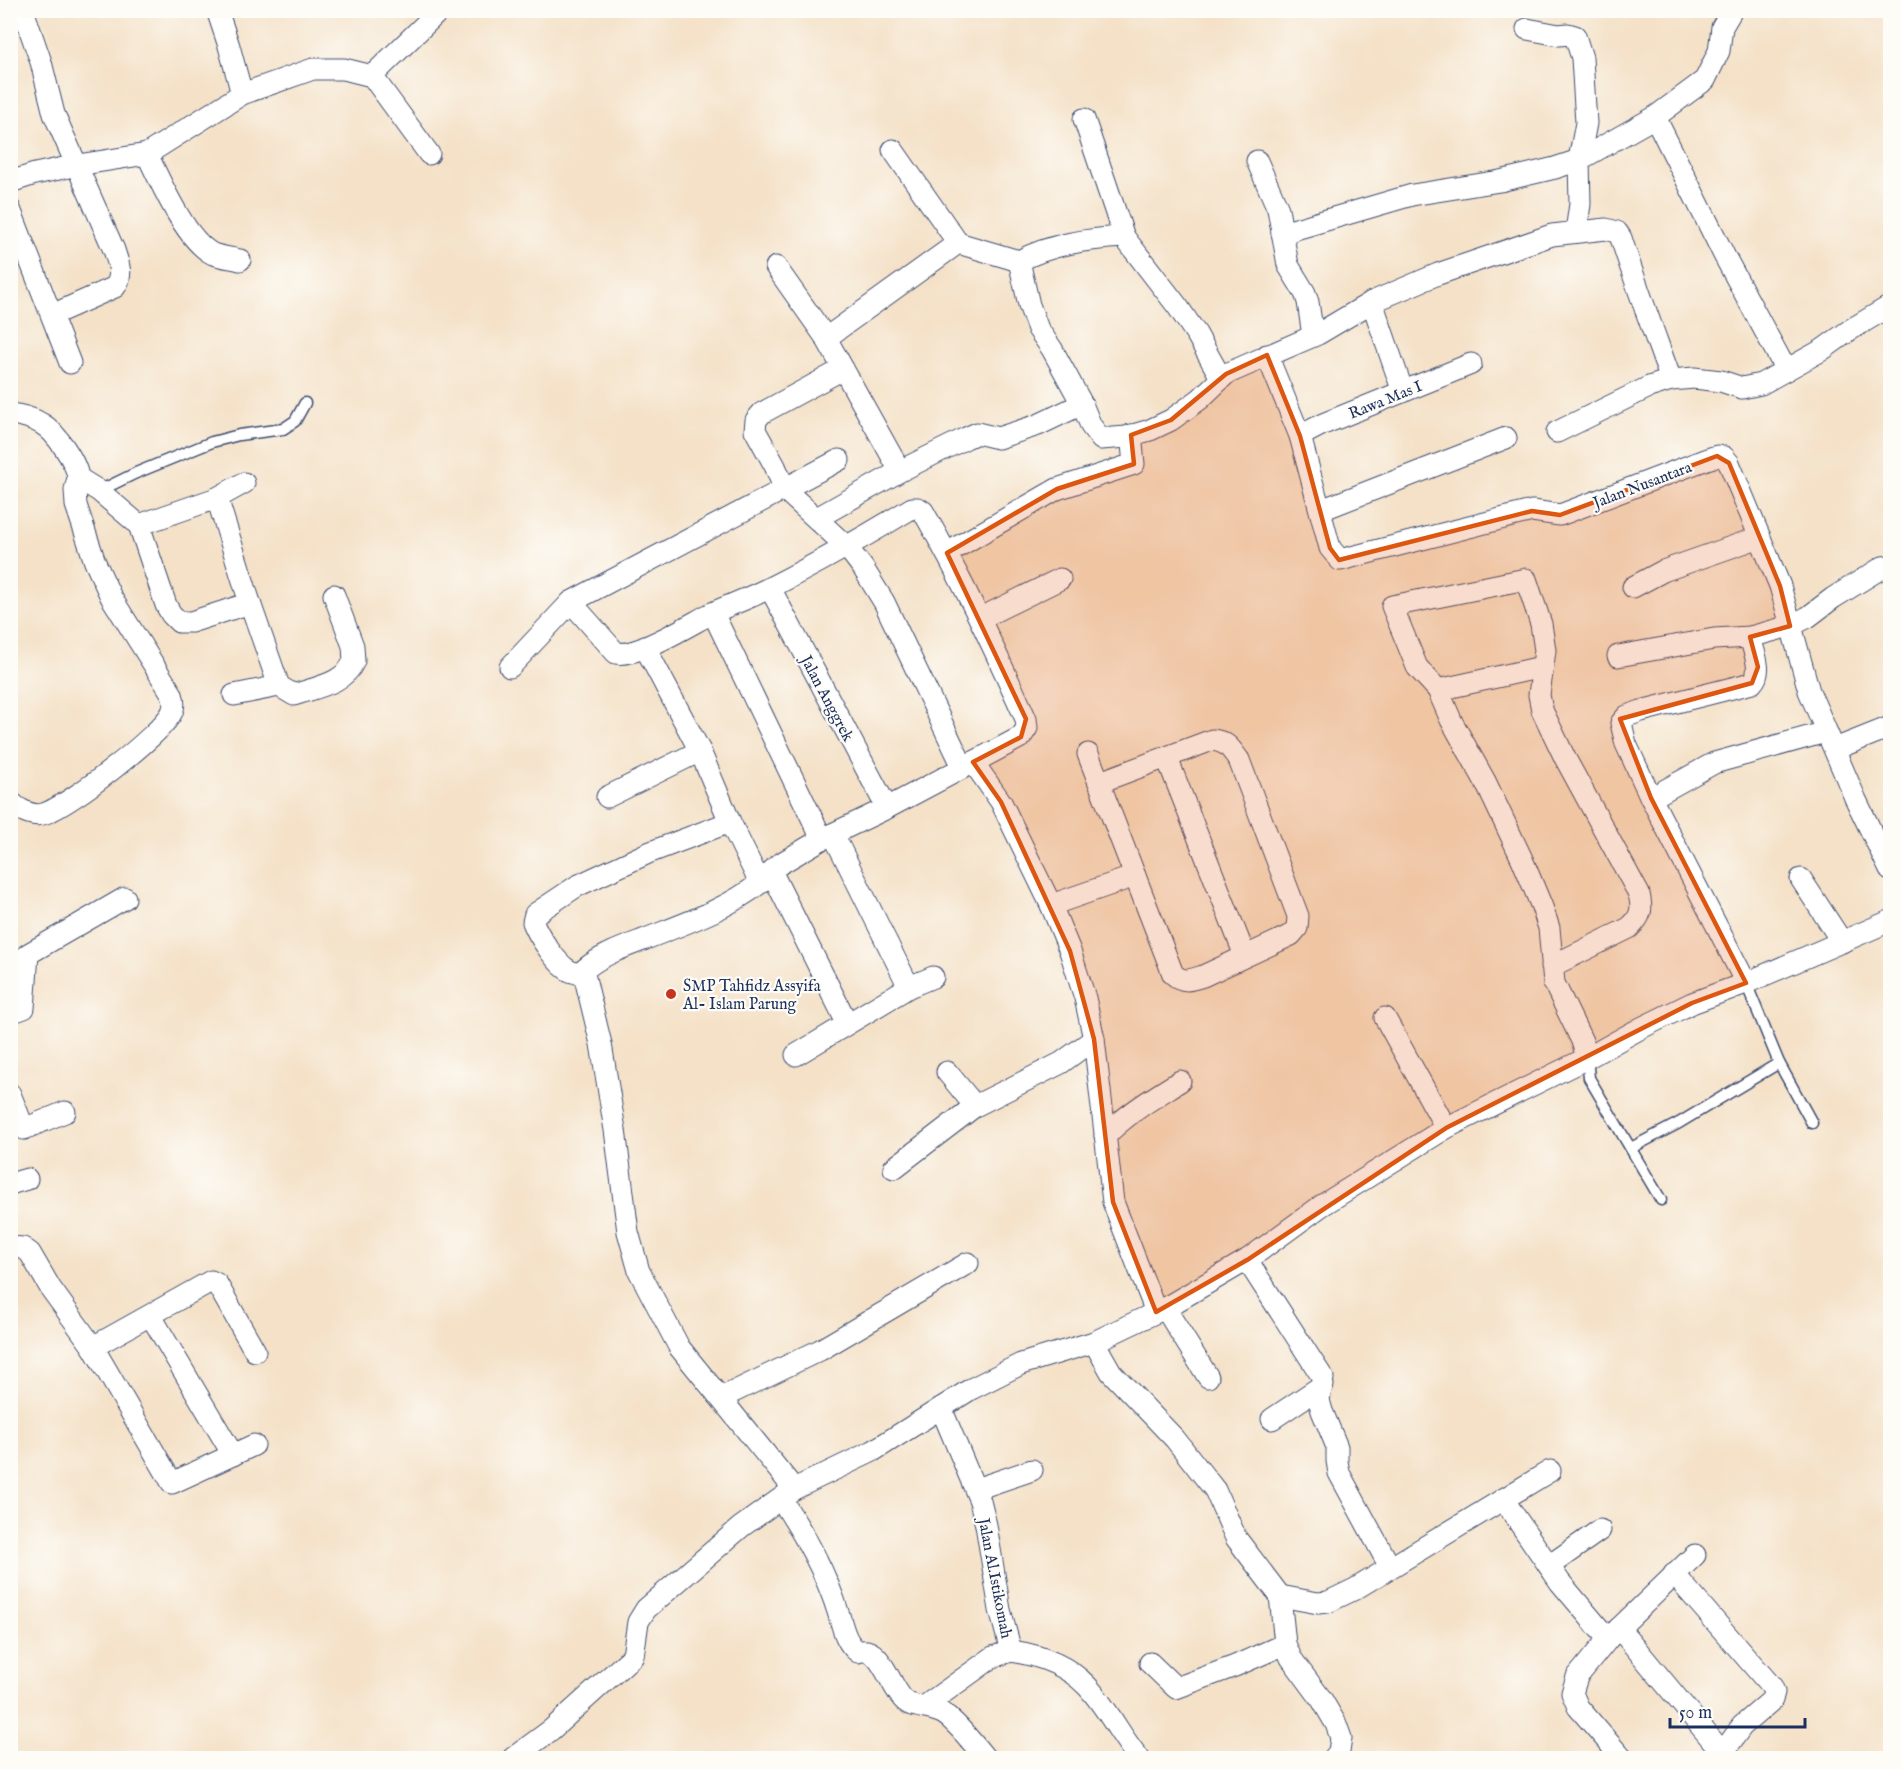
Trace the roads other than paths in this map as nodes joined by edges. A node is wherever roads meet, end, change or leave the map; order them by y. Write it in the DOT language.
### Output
graph roads {
  1 [pos="23,10"];
  2 [pos="217,10"];
  3 [pos="440,10"];
  4 [pos="1732,10"];
  5 [pos="1527,29"];
  6 [pos="372,76"];
  7 [pos="242,94"];
  8 [pos="1655,117"];
  9 [pos="1084,119"];
  10 [pos="893,150"];
  11 [pos="147,154"];
  12 [pos="429,154"];
  13 [pos="1579,160"];
  14 [pos="1257,161"];
  15 [pos="78,165"];
  16 [pos="10,182"];
  17 [pos="10,209"];
  18 [pos="1576,232"];
  19 [pos="1282,233"];
  20 [pos="1124,237"];
  21 [pos="958,243"];
  22 [pos="240,260"];
  23 [pos="1019,261"];
  24 [pos="776,267"];
  25 [pos="1372,302"];
  26 [pos="1888,311"];
  27 [pos="51,315"];
  28 [pos="1312,336"];
  29 [pos="826,338"];
  30 [pos="1267,355"];
  31 [pos="70,363"];
  32 [pos="1471,364"];
  33 [pos="843,369"];
  34 [pos="1786,370"];
  35 [pos="1221,378"];
  36 [pos="1671,380"];
  37 [pos="1403,392"];
  38 [pos="305,403"];
  39 [pos="1082,404"];
  40 [pos="10,414"];
  41 [pos="1557,432"];
  42 [pos="1131,435"];
  43 [pos="1300,436"];
  44 [pos="1506,438"];
  45 [pos="839,460"];
  46 [pos="900,471"];
  47 [pos="78,478"];
  48 [pos="244,483"];
  49 [pos="785,490"];
  50 [pos="99,492"];
  51 [pos="218,498"];
  52 [pos="1321,510"];
  53 [pos="817,518"];
  54 [pos="140,525"];
  55 [pos="1760,537"];
  56 [pos="847,547"];
  57 [pos="947,553"];
  58 [pos="1890,566"];
  59 [pos="1060,579"];
  60 [pos="1633,587"];
  61 [pos="770,588"];
  62 [pos="334,595"];
  63 [pos="571,602"];
  64 [pos="250,603"];
  65 [pos="713,613"];
  66 [pos="981,618"];
  67 [pos="1790,626"];
  68 [pos="1750,637"];
  69 [pos="645,647"];
  70 [pos="1618,656"];
  71 [pos="510,667"];
  72 [pos="1542,667"];
  73 [pos="279,686"];
  74 [pos="1438,690"];
  75 [pos="234,695"];
  76 [pos="1890,727"];
  77 [pos="1831,740"];
  78 [pos="700,751"];
  79 [pos="1088,754"];
  80 [pos="1167,758"];
  81 [pos="968,764"];
  82 [pos="1100,782"];
  83 [pos="607,797"];
  84 [pos="1651,798"];
  85 [pos="10,801"];
  86 [pos="887,808"];
  87 [pos="730,822"];
  88 [pos="828,837"];
  89 [pos="1890,870"];
  90 [pos="1135,876"];
  91 [pos="766,878"];
  92 [pos="1801,879"];
  93 [pos="125,898"];
  94 [pos="1051,905"];
  95 [pos="1890,921"];
  96 [pos="1842,942"];
  97 [pos="1245,956"];
  98 [pos="1552,966"];
  99 [pos="584,974"];
  100 [pos="933,977"];
  101 [pos="1746,983"];
  102 [pos="909,987"];
  103 [pos="10,1013"];
  104 [pos="1385,1018"];
  105 [pos="847,1023"];
  106 [pos="1094,1039"];
  107 [pos="796,1055"];
  108 [pos="1587,1058"];
  109 [pos="1779,1063"];
  110 [pos="947,1072"];
  111 [pos="1180,1081"];
  112 [pos="10,1094"];
  113 [pos="975,1106"];
  114 [pos="65,1112"];
  115 [pos="1812,1123"];
  116 [pos="1446,1128"];
  117 [pos="1105,1136"];
  118 [pos="1631,1148"];
  119 [pos="894,1168"];
  120 [pos="1661,1200"];
  121 [pos="10,1247"];
  122 [pos="1247,1260"];
  123 [pos="968,1263"];
  124 [pos="1160,1310"];
  125 [pos="151,1316"];
  126 [pos="1094,1342"];
  127 [pos="93,1347"];
  128 [pos="255,1351"];
  129 [pos="1208,1377"];
  130 [pos="1323,1385"];
  131 [pos="721,1398"];
  132 [pos="941,1408"];
  133 [pos="1272,1419"];
  134 [pos="254,1445"];
  135 [pos="233,1455"];
  136 [pos="1032,1470"];
  137 [pos="1550,1471"];
  138 [pos="976,1489"];
  139 [pos="788,1494"];
  140 [pos="1503,1499"];
  141 [pos="1600,1530"];
  142 [pos="1695,1555"];
  143 [pos="1549,1566"];
  144 [pos="1390,1567"];
  145 [pos="1674,1574"];
  146 [pos="1280,1596"];
  147 [pos="1614,1633"];
  148 [pos="1285,1644"];
  149 [pos="1011,1652"];
  150 [pos="1150,1663"];
  151 [pos="925,1706"];
  152 [pos="1720,1755"];
  153 [pos="513,1758"];
  154 [pos="985,1758"];
  155 [pos="1139,1758"];
  156 [pos="1334,1758"];
  157 [pos="1622,1758"];
  1 -- 15 [label="street"];
  2 -- 7 [label="street"];
  3 -- 6 [label="street"];
  4 -- 8 [label="street"];
  5 -- 13 [label="street"];
  6 -- 7 [label="street"];
  6 -- 12 [label="street"];
  7 -- 11 [label="street"];
  8 -- 13 [label="street"];
  8 -- 34 [label="street"];
  9 -- 20 [label="street"];
  10 -- 21 [label="street"];
  11 -- 15 [label="street"];
  11 -- 22 [label="street"];
  13 -- 18 [label="street"];
  13 -- 19 [label="street"];
  14 -- 19 [label="street"];
  15 -- 16 [label="street"];
  15 -- 27 [label="street"];
  17 -- 27 [label="street"];
  18 -- 25 [label="street"];
  18 -- 36 [label="street"];
  19 -- 28 [label="street"];
  20 -- 23 [label="street"];
  20 -- 35 [label="street"];
  21 -- 23 [label="street"];
  21 -- 29 [label="street"];
  23 -- 39 [label="street"];
  24 -- 29 [label="street"];
  25 -- 28 [label="street"];
  25 -- 37 [label="street"];
  26 -- 34 [label="street"];
  27 -- 31 [label="street"];
  28 -- 30 [label="street"];
  29 -- 33 [label="street"];
  30 -- 35 [label="street"];
  30 -- 43 [label="street, Jalan Nusantara"];
  32 -- 37 [label="street, Rawa Mas I"];
  33 -- 46 [label="street"];
  33 -- 49 [label="street"];
  34 -- 36 [label="street"];
  35 -- 42 [label="street"];
  36 -- 41 [label="street"];
  37 -- 43 [label="street, Rawa Mas I"];
  38 -- 50 [label="lane"];
  39 -- 42 [label="street"];
  39 -- 46 [label="street"];
  40 -- 47 [label="street"];
  42 -- 57 [label="street"];
  43 -- 52 [label="street, Jalan Nusantara"];
  44 -- 52 [label="street"];
  45 -- 49 [label="street"];
  46 -- 53 [label="street"];
  47 -- 50 [label="street"];
  47 -- 85 [label="street"];
  48 -- 51 [label="street"];
  49 -- 53 [label="street"];
  49 -- 63 [label="street"];
  50 -- 54 [label="street"];
  51 -- 54 [label="street"];
  51 -- 64 [label="street"];
  52 -- 55 [label="street, Jalan Nusantara"];
  53 -- 56 [label="street"];
  54 -- 64 [label="street"];
  55 -- 60 [label="street"];
  55 -- 67 [label="street, Jalan Nusantara"];
  56 -- 57 [label="street"];
  56 -- 61 [label="street"];
  56 -- 81 [label="street"];
  57 -- 66 [label="street"];
  58 -- 67 [label="street"];
  59 -- 66 [label="street"];
  61 -- 65 [label="street"];
  61 -- 86 [label="street, Jalan Anggrek"];
  62 -- 73 [label="street"];
  63 -- 69 [label="street"];
  63 -- 71 [label="street"];
  64 -- 73 [label="street"];
  65 -- 69 [label="street"];
  65 -- 88 [label="street"];
  66 -- 81 [label="street"];
  67 -- 68 [label="street"];
  67 -- 77 [label="street, Jalan Nusantara"];
  68 -- 70 [label="street"];
  68 -- 84 [label="street"];
  69 -- 78 [label="street"];
  72 -- 74 [label="street"];
  72 -- 74 [label="street"];
  72 -- 98 [label="street"];
  73 -- 75 [label="street"];
  74 -- 98 [label="street"];
  76 -- 77 [label="street"];
  77 -- 84 [label="street"];
  77 -- 89 [label="street, Jalan Nusantara"];
  78 -- 83 [label="street"];
  78 -- 87 [label="street"];
  79 -- 82 [label="street"];
  80 -- 82 [label="street"];
  80 -- 97 [label="street"];
  80 -- 97 [label="street"];
  81 -- 86 [label="street"];
  81 -- 94 [label="street"];
  82 -- 90 [label="street"];
  84 -- 101 [label="street"];
  86 -- 88 [label="street"];
  87 -- 91 [label="street"];
  87 -- 99 [label="street"];
  88 -- 91 [label="street"];
  88 -- 102 [label="street"];
  90 -- 94 [label="street"];
  90 -- 97 [label="street"];
  91 -- 99 [label="street"];
  91 -- 105 [label="street"];
  92 -- 96 [label="street"];
  93 -- 103 [label="street"];
  94 -- 106 [label="street"];
  95 -- 96 [label="street"];
  96 -- 101 [label="street"];
  98 -- 108 [label="street"];
  99 -- 131 [label="street"];
  100 -- 102 [label="street"];
  101 -- 108 [label="street"];
  101 -- 109 [label="lane"];
  102 -- 105 [label="street"];
  104 -- 116 [label="street"];
  105 -- 107 [label="street"];
  106 -- 113 [label="street"];
  106 -- 117 [label="street"];
  108 -- 116 [label="street"];
  108 -- 118 [label="lane"];
  109 -- 115 [label="lane"];
  109 -- 118 [label="lane"];
  110 -- 113 [label="street"];
  111 -- 117 [label="street"];
  112 -- 114 [label="street"];
  113 -- 119 [label="street"];
  116 -- 122 [label="street"];
  117 -- 124 [label="street"];
  118 -- 120 [label="lane"];
  121 -- 127 [label="street"];
  122 -- 124 [label="street"];
  122 -- 130 [label="street"];
  123 -- 131 [label="street"];
  124 -- 126 [label="street"];
  124 -- 129 [label="street"];
  125 -- 127 [label="street"];
  125 -- 128 [label="street"];
  125 -- 135 [label="street"];
  126 -- 132 [label="street"];
  126 -- 146 [label="street"];
  127 -- 135 [label="street"];
  130 -- 133 [label="street"];
  130 -- 144 [label="street"];
  131 -- 139 [label="street"];
  132 -- 138 [label="street, Jalan Al.Istikomah"];
  132 -- 139 [label="street"];
  134 -- 135 [label="street"];
  136 -- 138 [label="street"];
  137 -- 140 [label="street"];
  138 -- 149 [label="street, Jalan Al.Istikomah"];
  139 -- 151 [label="street"];
  139 -- 153 [label="street"];
  140 -- 143 [label="street"];
  140 -- 144 [label="street"];
  141 -- 143 [label="street"];
  142 -- 145 [label="street"];
  143 -- 147 [label="street"];
  144 -- 146 [label="street"];
  145 -- 147 [label="street"];
  145 -- 152 [label="street"];
  146 -- 148 [label="street"];
  147 -- 152 [label="street"];
  147 -- 157 [label="street"];
  148 -- 150 [label="street"];
  148 -- 156 [label="street"];
  149 -- 151 [label="street, Jalan Al.Istikomah"];
  149 -- 155 [label="street"];
  151 -- 154 [label="street"];
}
